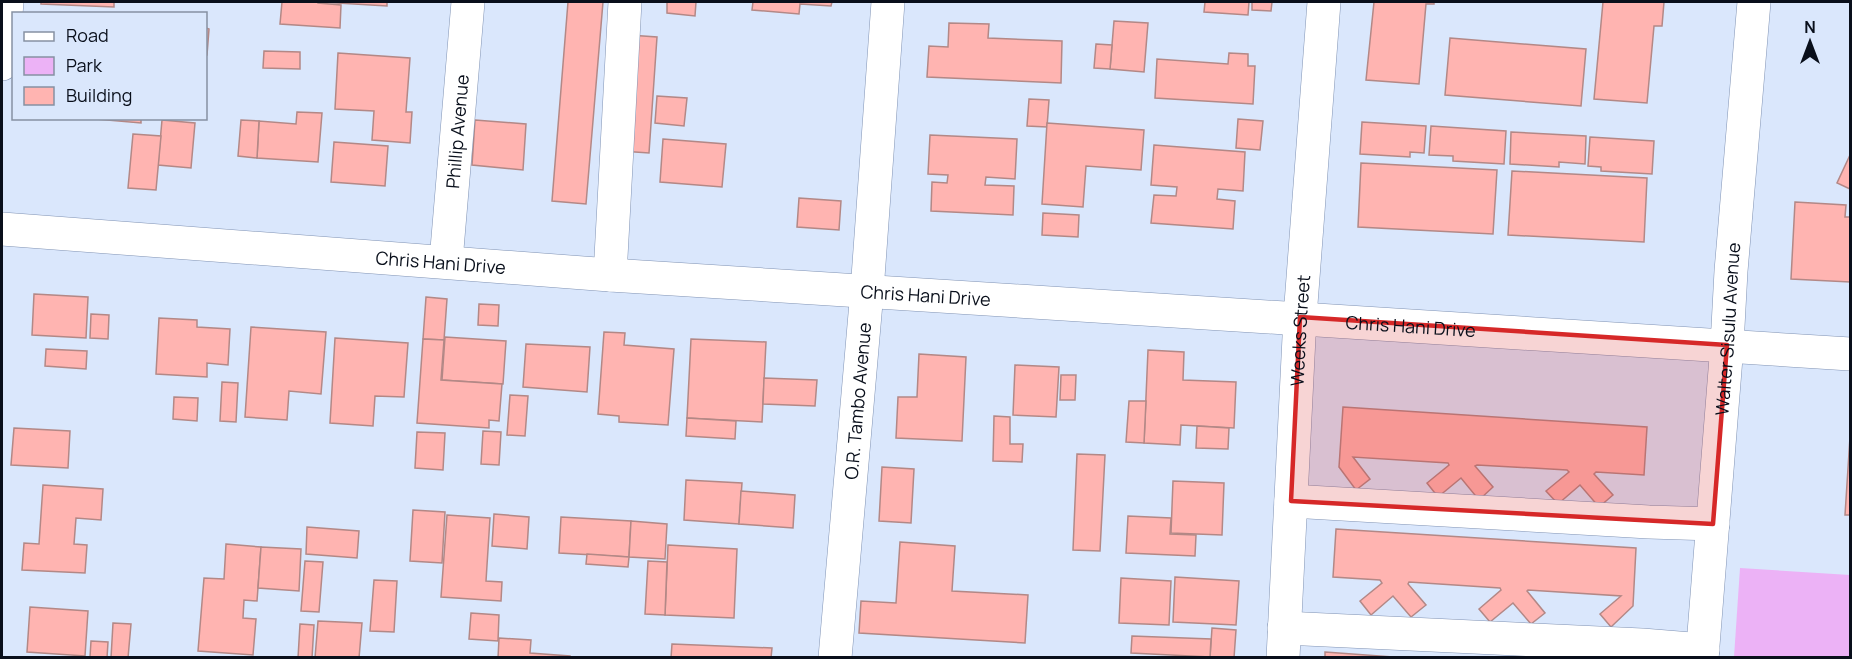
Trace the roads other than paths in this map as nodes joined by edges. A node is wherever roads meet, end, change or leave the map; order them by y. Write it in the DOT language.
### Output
graph roads {
  1 [pos="7,2"];
  2 [pos="468,2"];
  3 [pos="625,2"];
  4 [pos="888,2"];
  5 [pos="1324,2"];
  6 [pos="1754,2"];
  7 [pos="2,64"];
  8 [pos="2,229"];
  9 [pos="446,261"];
  10 [pos="610,274"];
  11 [pos="867,291"];
  12 [pos="1300,317"];
  13 [pos="1727,345"];
  14 [pos="1851,354"];
  15 [pos="1292,501"];
  16 [pos="1713,524"];
  17 [pos="1284,643"];
  18 [pos="1703,654"];
  19 [pos="836,657"];
  1 -- 7 [label="street"];
  2 -- 9 [label="street, Phillip Avenue"];
  3 -- 10 [label="street"];
  4 -- 11 [label="street, O.R. Tambo Avenue"];
  5 -- 12 [label="street, Weeks Street"];
  6 -- 13 [label="street, Walter Sisulu Avenue"];
  8 -- 9 [label="street, Chris Hani Drive"];
  9 -- 10 [label="street, Chris Hani Drive"];
  10 -- 11 [label="street, Chris Hani Drive"];
  11 -- 12 [label="street, Chris Hani Drive"];
  11 -- 19 [label="street, O.R. Tambo Avenue"];
  12 -- 13 [label="street, Chris Hani Drive"];
  12 -- 15 [label="street, Weeks Street"];
  13 -- 14 [label="street, Chris Hani Drive"];
  13 -- 16 [label="street, Walter Sisulu Avenue"];
  15 -- 16 [label="street"];
  15 -- 17 [label="street, Weeks Street"];
  16 -- 18 [label="street, Walter Sisulu Avenue"];
  17 -- 18 [label="street"];
}
